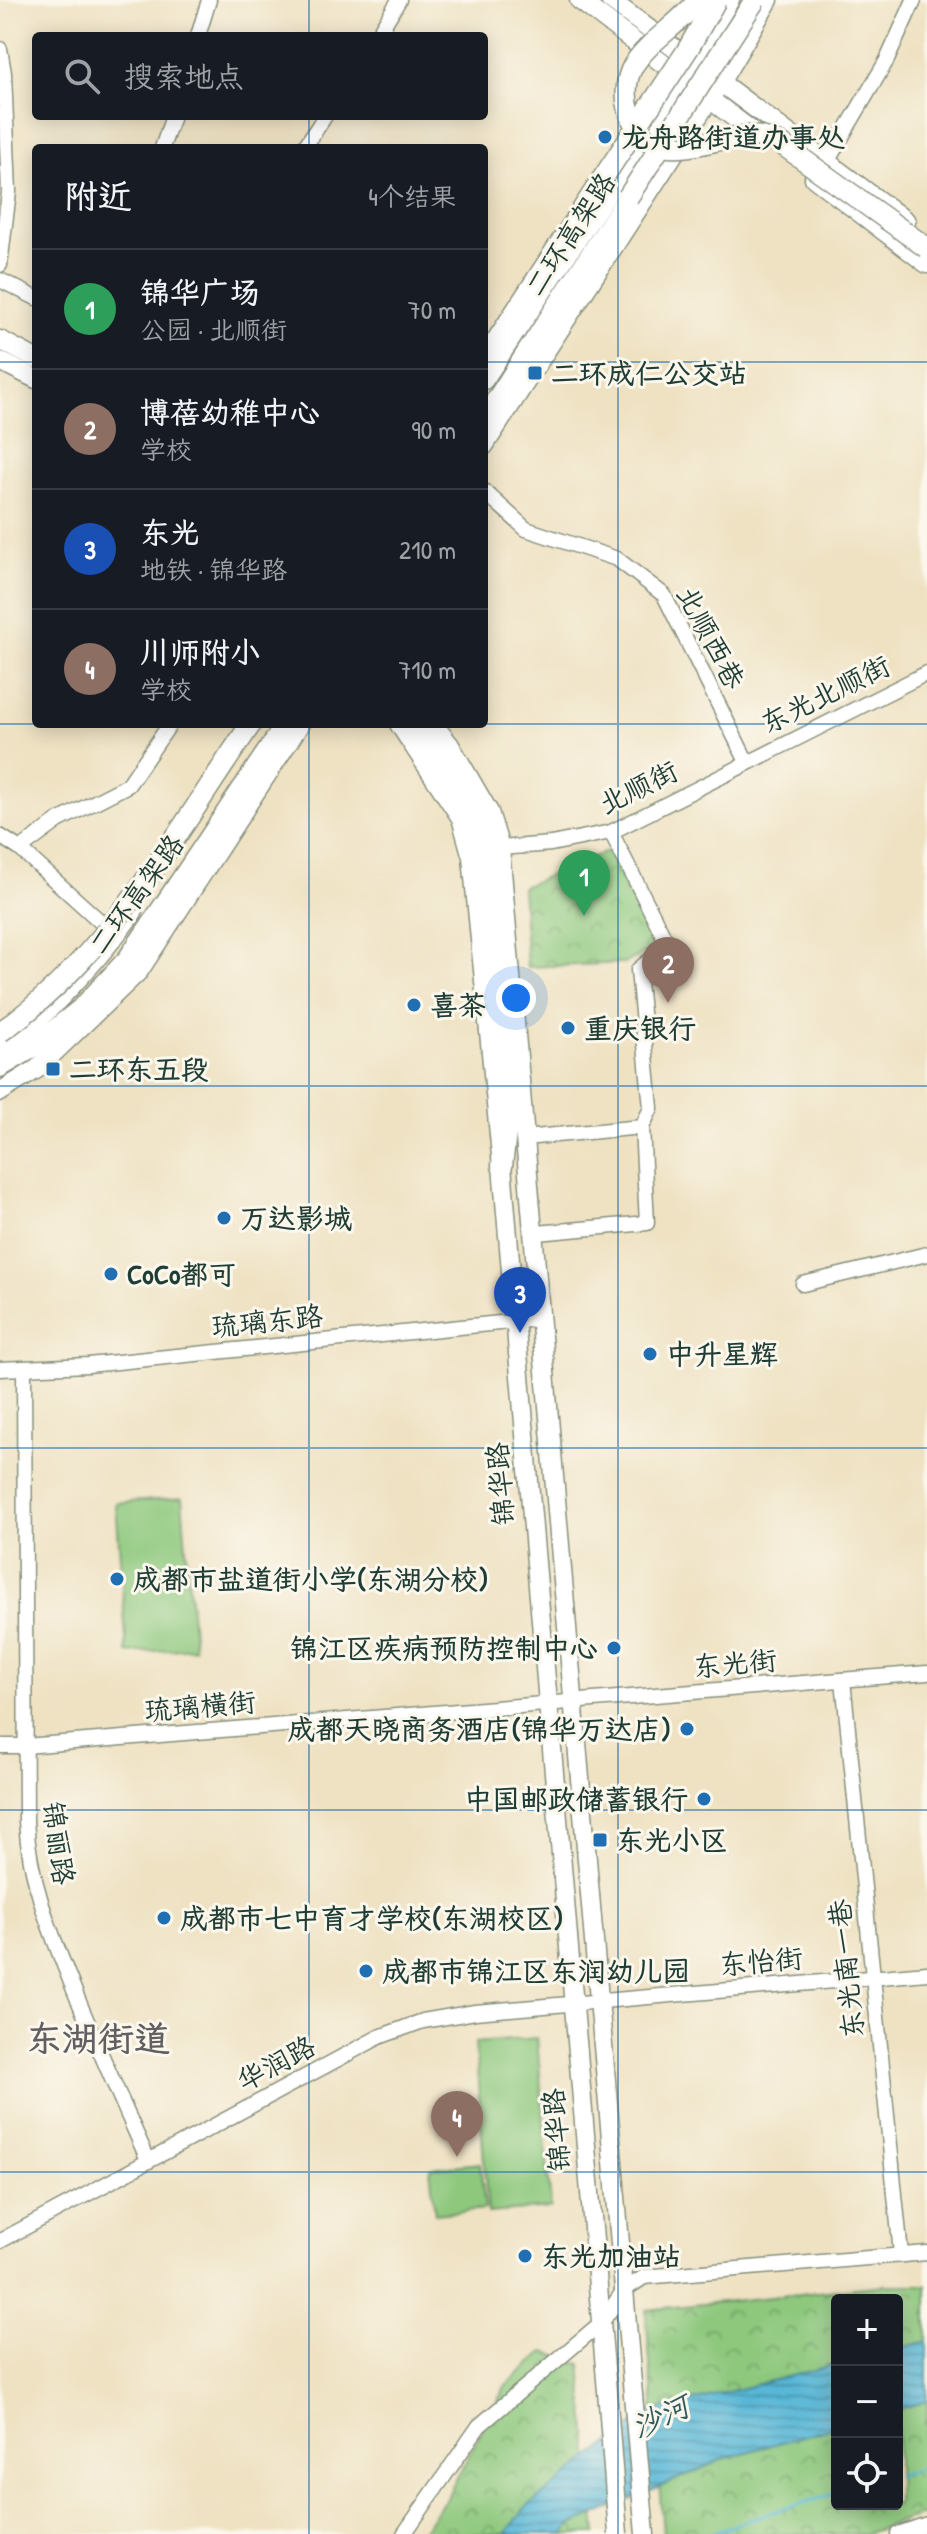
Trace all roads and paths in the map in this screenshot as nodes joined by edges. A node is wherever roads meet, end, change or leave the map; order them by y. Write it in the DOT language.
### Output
graph roads {
  1 [pos="209,0"];
  2 [pos="399,0"];
  3 [pos="579,0"];
  4 [pos="610,0"];
  5 [pos="698,0"];
  6 [pos="716,0"];
  7 [pos="730,0"];
  8 [pos="755,0"];
  9 [pos="769,0"];
  10 [pos="914,0"];
  11 [pos="199,32"];
  12 [pos="379,32"];
  13 [pos="0,49"];
  14 [pos="694,64"];
  15 [pos="683,80"];
  16 [pos="714,90"];
  17 [pos="172,120"];
  18 [pos="322,120"];
  19 [pos="163,144"];
  20 [pos="307,144"];
  21 [pos="827,162"];
  22 [pos="927,238"];
  23 [pos="927,248"];
  24 [pos="927,264"];
  25 [pos="0,265"];
  26 [pos="0,280"];
  27 [pos="32,296"];
  28 [pos="0,340"];
  29 [pos="488,354"];
  30 [pos="32,357"];
  31 [pos="0,361"];
  32 [pos="488,374"];
  33 [pos="32,377"];
  34 [pos="488,413"];
  35 [pos="488,440"];
  36 [pos="488,495"];
  37 [pos="927,673"];
  38 [pos="167,728"];
  39 [pos="248,728"];
  40 [pos="257,728"];
  41 [pos="283,728"];
  42 [pos="297,728"];
  43 [pos="297,728"];
  44 [pos="402,728"];
  45 [pos="418,728"];
  46 [pos="436,728"];
  47 [pos="747,762"];
  48 [pos="611,832"];
  49 [pos="0,836"];
  50 [pos="500,848"];
  51 [pos="20,849"];
  52 [pos="184,879"];
  53 [pos="116,936"];
  54 [pos="0,1032"];
  55 [pos="0,1047"];
  56 [pos="0,1067"];
  57 [pos="0,1092"];
  58 [pos="642,1127"];
  59 [pos="524,1138"];
  60 [pos="502,1166"];
  61 [pos="537,1233"];
  62 [pos="927,1254"];
  63 [pos="803,1284"];
  64 [pos="539,1319"];
  65 [pos="514,1322"];
  66 [pos="24,1368"];
  67 [pos="0,1369"];
  68 [pos="927,1673"];
  69 [pos="843,1680"];
  70 [pos="572,1702"];
  71 [pos="547,1704"];
  72 [pos="0,1746"];
  73 [pos="25,1746"];
  74 [pos="927,1973"];
  75 [pos="872,1977"];
  76 [pos="599,2002"];
  77 [pos="573,2004"];
  78 [pos="148,2160"];
  79 [pos="0,2241"];
  80 [pos="927,2253"];
  81 [pos="901,2254"];
  82 [pos="624,2290"];
  83 [pos="602,2322"];
  84 [pos="927,2524"];
  85 [pos="645,2532"];
  86 [pos="404,2534"];
  87 [pos="618,2534"];
  88 [pos="898,2534"];
  1 -- 11 [label="street"];
  2 -- 12 [label="street"];
  3 -- 15 [label="main road"];
  4 -- 14 [label="main road"];
  5 -- 23 [label="highway, bridge"];
  6 -- 29 [label="highway, 二环高架路, bridge"];
  7 -- 14 [label="main road"];
  8 -- 34 [label="highway, 二环高架路, bridge"];
  9 -- 16 [label="main road"];
  10 -- 21 [label="street"];
  13 -- 25 [label="street"];
  14 -- 15 [label="main road"];
  14 -- 16 [label="main road"];
  15 -- 16 [label="main road"];
  15 -- 32 [label="main road"];
  16 -- 21 [label="main road"];
  16 -- 24 [label="main road"];
  16 -- 35 [label="main road"];
  17 -- 19 [label="street"];
  18 -- 20 [label="street"];
  21 -- 22 [label="main road"];
  26 -- 27 [label="street"];
  28 -- 30 [label="main road"];
  31 -- 33 [label="main road"];
  36 -- 47 [label="street, 北顺西巷"];
  37 -- 47 [label="street, 东光北顺街"];
  38 -- 51 [label="street"];
  39 -- 54 [label="highway, 二环高架路, bridge"];
  40 -- 53 [label="main road"];
  41 -- 52 [label="highway, 二环高架路"];
  42 -- 52 [label="highway"];
  43 -- 57 [label="main road"];
  44 -- 60 [label="main road, 锦华路"];
  45 -- 60 [label="highway"];
  46 -- 50 [label="main road, 锦华路"];
  47 -- 48 [label="street, 北顺街"];
  48 -- 50 [label="street, 北顺街"];
  48 -- 58 [label="street"];
  49 -- 51 [label="street"];
  50 -- 59 [label="main road, 锦华路"];
  51 -- 53 [label="street"];
  52 -- 56 [label="highway, 二环高架路"];
  53 -- 55 [label="main road"];
  58 -- 59 [label="street"];
  58 -- 61 [label="street"];
  59 -- 64 [label="main road, 锦华路"];
  60 -- 65 [label="main road, 锦华路"];
  62 -- 63 [label="street"];
  64 -- 65 [label="street, 琉璃东路"];
  64 -- 70 [label="main road, 锦华路"];
  65 -- 66 [label="street, 琉璃东路"];
  65 -- 71 [label="main road, 锦华路"];
  66 -- 67 [label="street, 琉璃东路"];
  66 -- 73 [label="street, 锦丽路"];
  68 -- 69 [label="street, 东光街"];
  69 -- 70 [label="street, 东光街"];
  69 -- 75 [label="street, 东光南一巷"];
  70 -- 71 [label="street, 东光街"];
  70 -- 76 [label="main road, 锦华路"];
  71 -- 73 [label="street, 琉璃横街"];
  71 -- 77 [label="main road, 锦华路"];
  72 -- 73 [label="street, 琉璃横街"];
  73 -- 78 [label="street, 锦丽路"];
  74 -- 75 [label="street, 东怡街"];
  75 -- 76 [label="street, 东怡街"];
  75 -- 81 [label="street, 东光南一巷"];
  76 -- 77 [label="street, 华润路"];
  76 -- 82 [label="main road, 锦华路"];
  77 -- 78 [label="street, 华润路"];
  77 -- 83 [label="main road, 锦华路"];
  78 -- 79 [label="street, 华润路"];
  80 -- 81 [label="street"];
  81 -- 82 [label="street"];
  82 -- 83 [label="street"];
  82 -- 85 [label="main road, 锦华路"];
  83 -- 86 [label="street"];
  83 -- 87 [label="main road, 锦华路, bridge"];
  84 -- 88 [label="street"];
}
